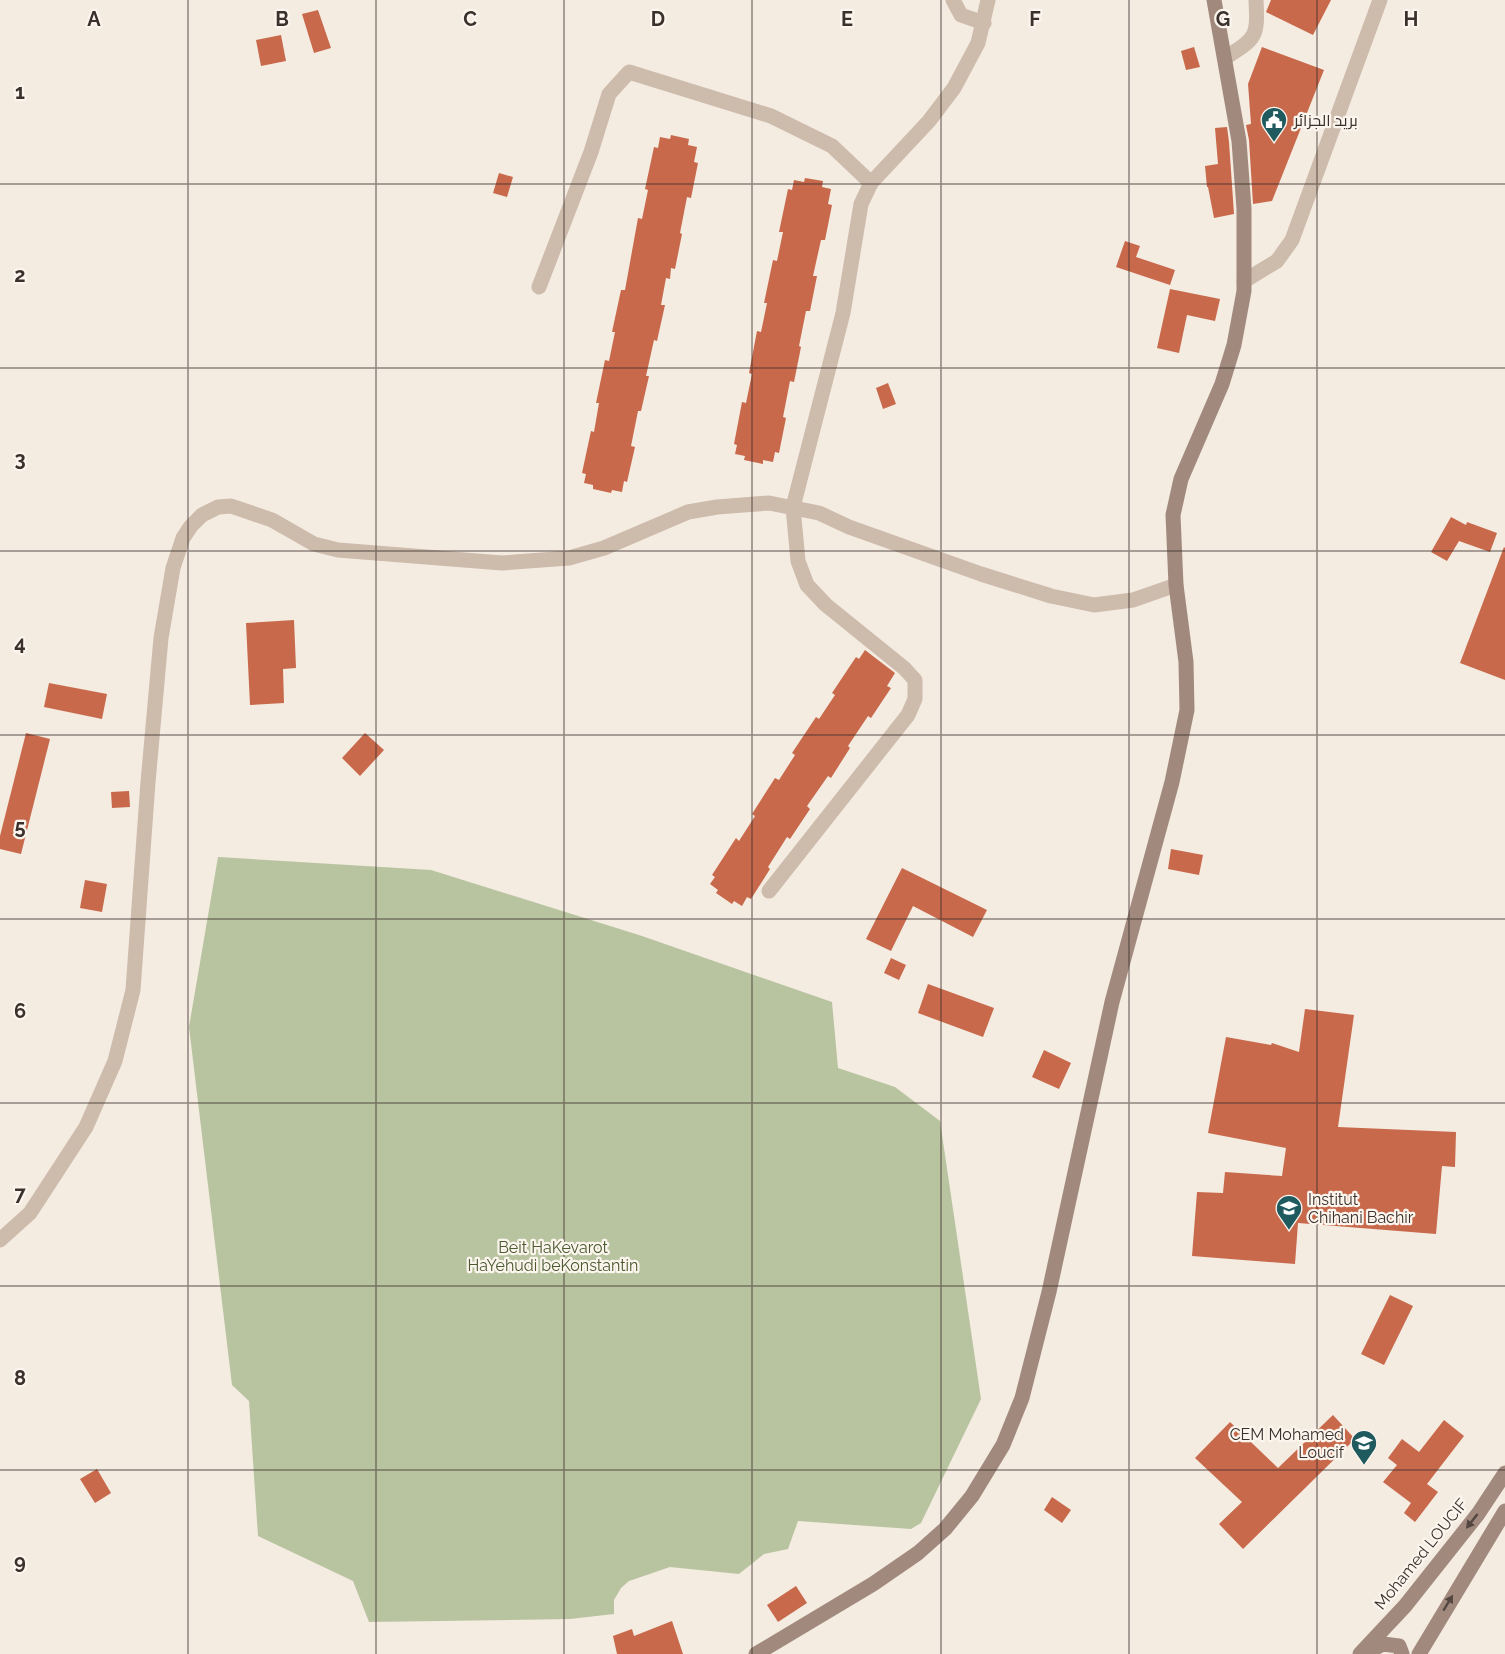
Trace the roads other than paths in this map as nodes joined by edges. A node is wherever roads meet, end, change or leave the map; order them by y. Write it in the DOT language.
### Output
graph roads {
  1 [pos="953,0"];
  2 [pos="988,0"];
  3 [pos="1214,0"];
  4 [pos="1256,0"];
  5 [pos="1380,0"];
  6 [pos="984,23"];
  7 [pos="1226,58"];
  8 [pos="871,183"];
  9 [pos="1244,281"];
  10 [pos="539,287"];
  11 [pos="793,507"];
  12 [pos="1176,585"];
  13 [pos="769,891"];
  14 [pos="0,1240"];
  15 [pos="1505,1473"];
  16 [pos="1505,1511"];
  17 [pos="756,1654"];
  18 [pos="1362,1654"];
  19 [pos="1402,1654"];
  20 [pos="1419,1654"];
  1 -- 6 [label="street"];
  2 -- 6 [label="street"];
  3 -- 7 [label="main road"];
  4 -- 7 [label="street"];
  5 -- 9 [label="street"];
  6 -- 8 [label="street"];
  7 -- 9 [label="main road"];
  8 -- 10 [label="street"];
  8 -- 11 [label="street"];
  9 -- 12 [label="main road"];
  11 -- 12 [label="street"];
  11 -- 13 [label="street"];
  11 -- 14 [label="street"];
  12 -- 17 [label="main road"];
  15 -- 18 [label="main road, Mohamed LOUCIF, one-way"];
  20 -- 16 [label="main road, one-way"];
  18 -- 19 [label="main road"];
}
